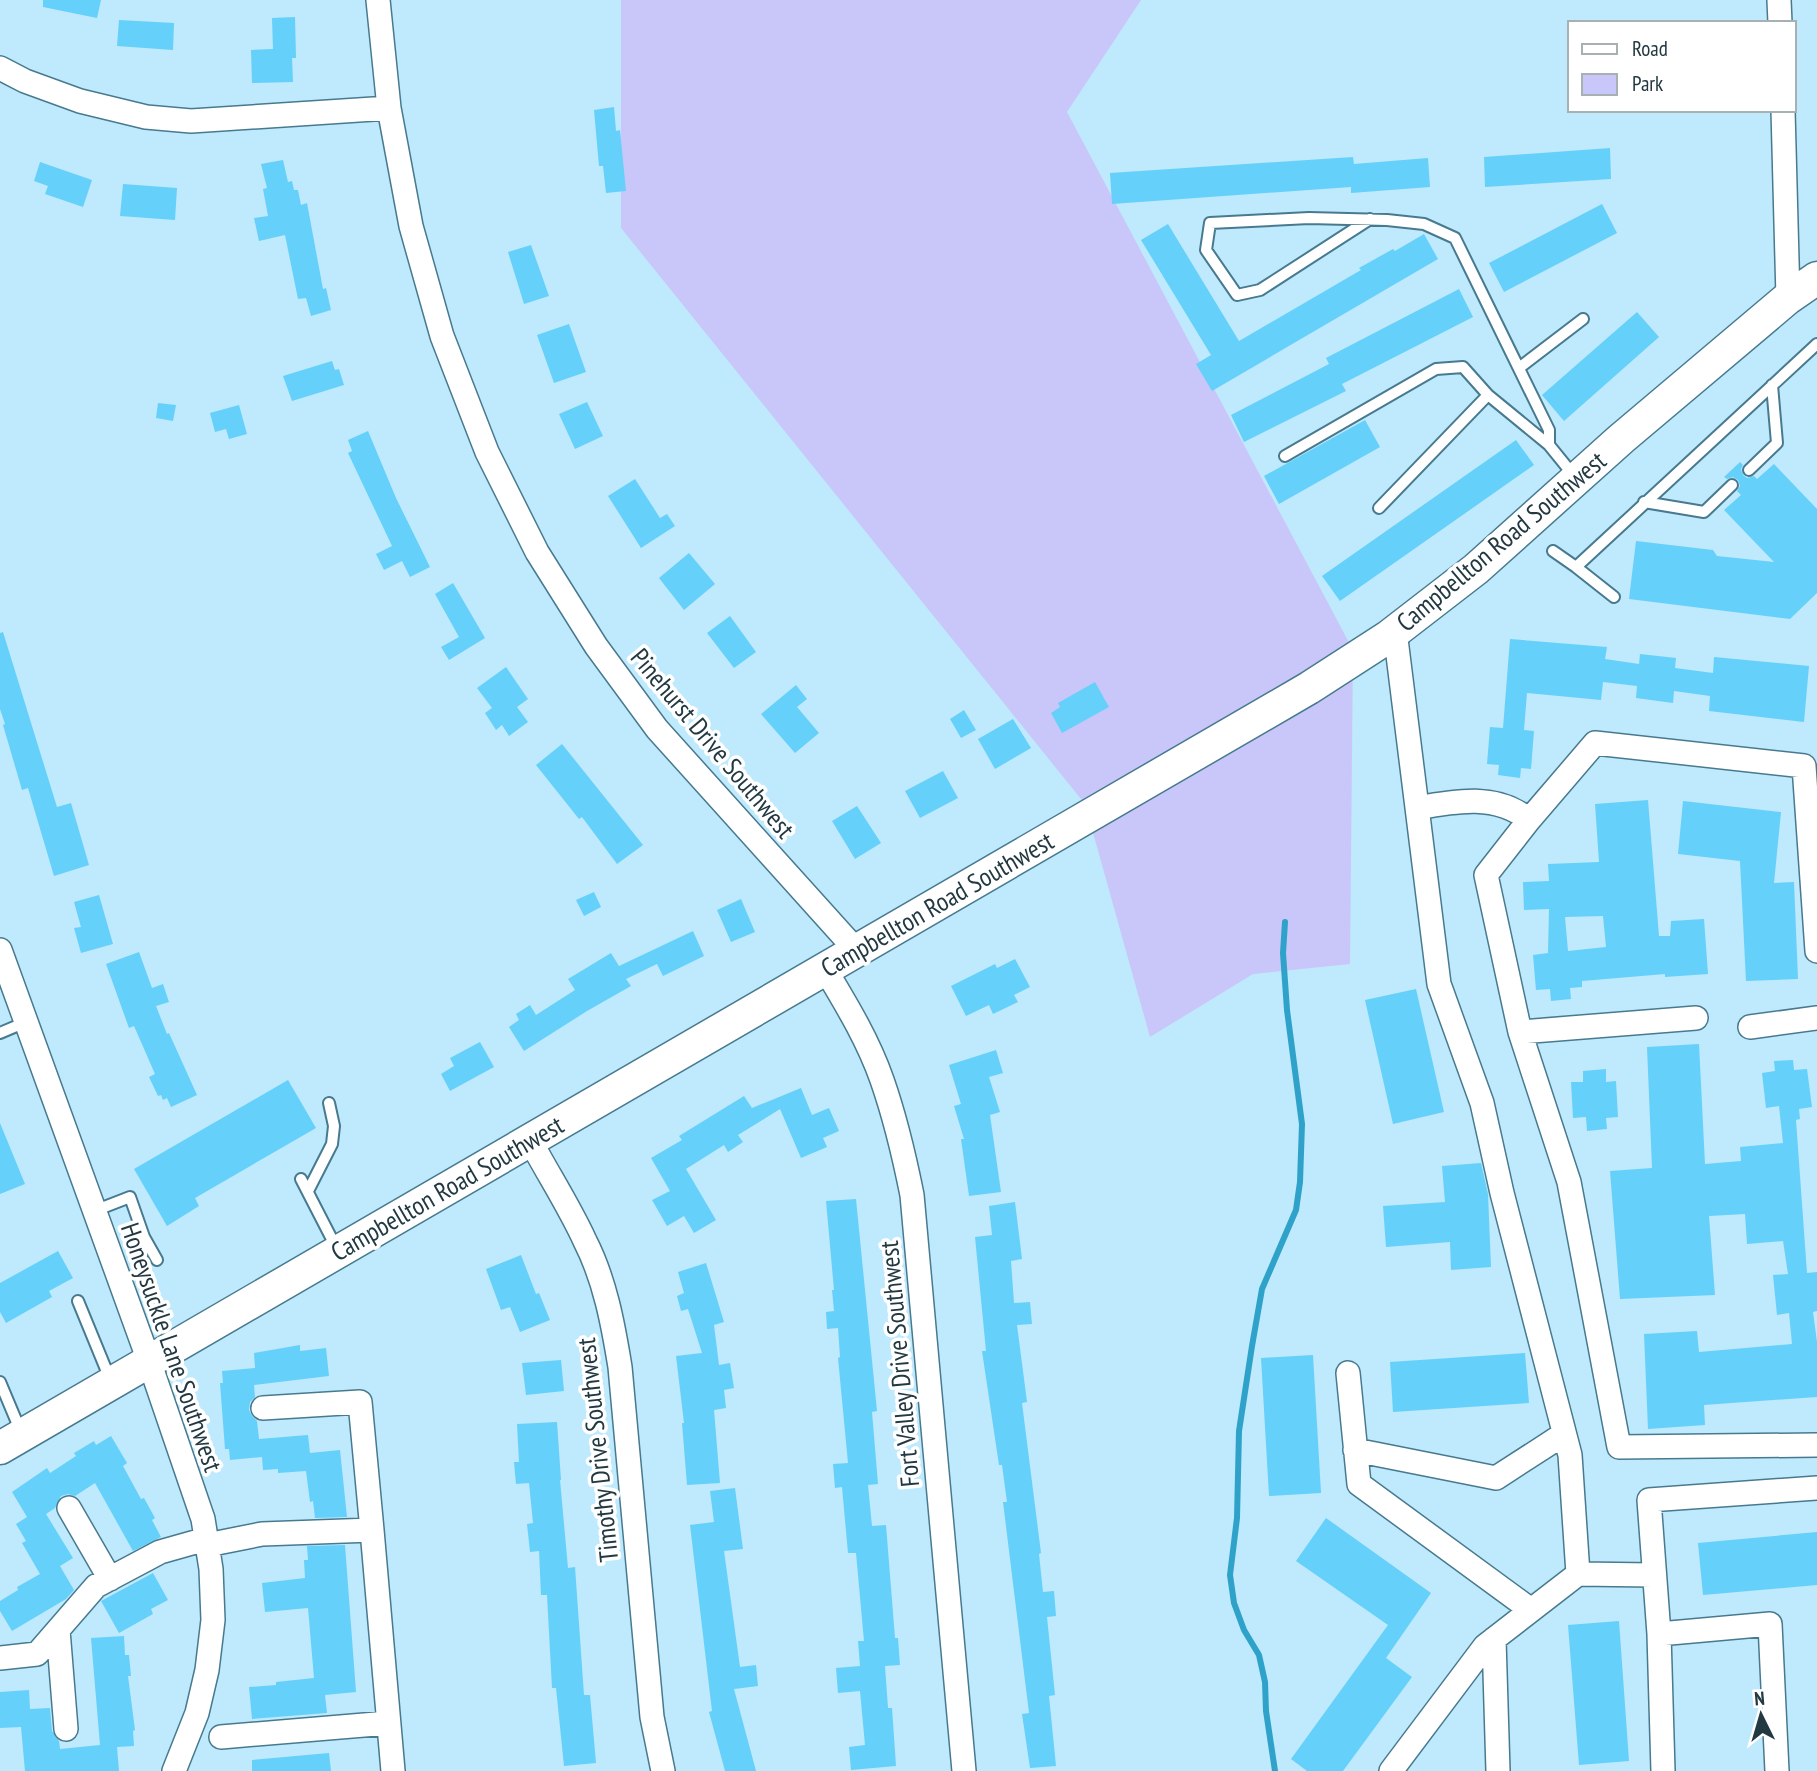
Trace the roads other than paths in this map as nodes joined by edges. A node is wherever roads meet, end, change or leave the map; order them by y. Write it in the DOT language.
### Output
graph roads {
  1 [pos="378,0"];
  2 [pos="1779,0"];
  3 [pos="1780,21"];
  4 [pos="0,68"];
  5 [pos="388,108"];
  6 [pos="1783,112"];
  7 [pos="1370,219"];
  8 [pos="1806,288"];
  9 [pos="1583,319"];
  10 [pos="1817,344"];
  11 [pos="1519,368"];
  12 [pos="1772,385"];
  13 [pos="1488,395"];
  14 [pos="1549,445"];
  15 [pos="1285,456"];
  16 [pos="1749,470"];
  17 [pos="1577,479"];
  18 [pos="1732,485"];
  19 [pos="1644,502"];
  20 [pos="1379,508"];
  21 [pos="1553,551"];
  22 [pos="1576,567"];
  23 [pos="1614,597"];
  24 [pos="1395,631"];
  25 [pos="1417,808"];
  26 [pos="1529,820"];
  27 [pos="0,950"];
  28 [pos="856,950"];
  29 [pos="1817,951"];
  30 [pos="825,969"];
  31 [pos="1696,1018"];
  32 [pos="1817,1018"];
  33 [pos="26,1022"];
  34 [pos="1750,1027"];
  35 [pos="1520,1032"];
  36 [pos="0,1033"];
  37 [pos="328,1103"];
  38 [pos="530,1140"];
  39 [pos="302,1180"];
  40 [pos="308,1191"];
  41 [pos="94,1211"];
  42 [pos="338,1251"];
  43 [pos="157,1260"];
  44 [pos="78,1301"];
  45 [pos="149,1362"];
  46 [pos="1348,1373"];
  47 [pos="0,1382"];
  48 [pos="111,1383"];
  49 [pos="263,1408"];
  50 [pos="1564,1434"];
  51 [pos="11,1441"];
  52 [pos="1817,1445"];
  53 [pos="1355,1450"];
  54 [pos="1817,1488"];
  55 [pos="69,1508"];
  56 [pos="372,1530"];
  57 [pos="206,1542"];
  58 [pos="1578,1574"];
  59 [pos="1653,1575"];
  60 [pos="110,1579"];
  61 [pos="1531,1610"];
  62 [pos="58,1630"];
  63 [pos="1658,1634"];
  64 [pos="1494,1639"];
  65 [pos="0,1658"];
  66 [pos="388,1723"];
  67 [pos="66,1729"];
  68 [pos="221,1737"];
  69 [pos="174,1771"];
  70 [pos="393,1771"];
  71 [pos="663,1771"];
  72 [pos="964,1771"];
  73 [pos="1391,1771"];
  74 [pos="1498,1771"];
  75 [pos="1663,1771"];
  76 [pos="1777,1771"];
  1 -- 5 [label="street, Pinehurst Drive Southwest"];
  2 -- 3 [label="street"];
  4 -- 5 [label="street"];
  5 -- 28 [label="street, Pinehurst Drive Southwest"];
  6 -- 8 [label="street"];
  7 -- 7 [label="lane"];
  7 -- 11 [label="lane"];
  8 -- 17 [label="main road, Campbellton Road Southwest"];
  9 -- 11 [label="lane"];
  10 -- 12 [label="lane"];
  11 -- 14 [label="lane"];
  12 -- 16 [label="lane"];
  12 -- 19 [label="lane"];
  13 -- 14 [label="lane"];
  13 -- 15 [label="lane"];
  13 -- 20 [label="lane"];
  14 -- 17 [label="lane"];
  17 -- 24 [label="main road, Campbellton Road Southwest"];
  18 -- 19 [label="lane"];
  19 -- 22 [label="lane"];
  21 -- 22 [label="lane"];
  22 -- 23 [label="lane"];
  24 -- 25 [label="street"];
  24 -- 28 [label="main road, Campbellton Road Southwest"];
  25 -- 26 [label="street"];
  25 -- 50 [label="street"];
  26 -- 29 [label="street"];
  26 -- 35 [label="street"];
  27 -- 33 [label="street, Honeysuckle Lane Southwest"];
  28 -- 30 [label="main road, Campbellton Road Southwest"];
  30 -- 38 [label="main road, Campbellton Road Southwest"];
  30 -- 72 [label="street, Fort Valley Drive Southwest"];
  31 -- 35 [label="street"];
  32 -- 34 [label="street"];
  33 -- 36 [label="lane"];
  33 -- 41 [label="street, Honeysuckle Lane Southwest"];
  35 -- 52 [label="street"];
  37 -- 40 [label="lane"];
  38 -- 42 [label="main road, Campbellton Road Southwest"];
  38 -- 71 [label="street, Timothy Drive Southwest"];
  39 -- 40 [label="lane"];
  40 -- 42 [label="lane"];
  41 -- 43 [label="lane"];
  41 -- 45 [label="street, Honeysuckle Lane Southwest"];
  42 -- 45 [label="main road, Campbellton Road Southwest"];
  44 -- 48 [label="lane"];
  45 -- 48 [label="main road, Campbellton Road Southwest"];
  45 -- 57 [label="street, Honeysuckle Lane Southwest"];
  46 -- 53 [label="street"];
  47 -- 51 [label="lane"];
  48 -- 51 [label="main road, Campbellton Road Southwest"];
  49 -- 56 [label="street"];
  50 -- 53 [label="street"];
  50 -- 58 [label="street"];
  53 -- 61 [label="street"];
  54 -- 59 [label="street"];
  55 -- 60 [label="street"];
  56 -- 57 [label="street"];
  56 -- 66 [label="street"];
  57 -- 60 [label="street"];
  57 -- 69 [label="street, Honeysuckle Lane Southwest"];
  58 -- 59 [label="street"];
  58 -- 61 [label="street"];
  59 -- 63 [label="street"];
  60 -- 62 [label="street"];
  61 -- 64 [label="street"];
  62 -- 65 [label="street"];
  62 -- 67 [label="street"];
  63 -- 75 [label="street"];
  63 -- 76 [label="street"];
  64 -- 73 [label="street"];
  64 -- 74 [label="street"];
  66 -- 68 [label="street"];
  66 -- 70 [label="street"];
}
